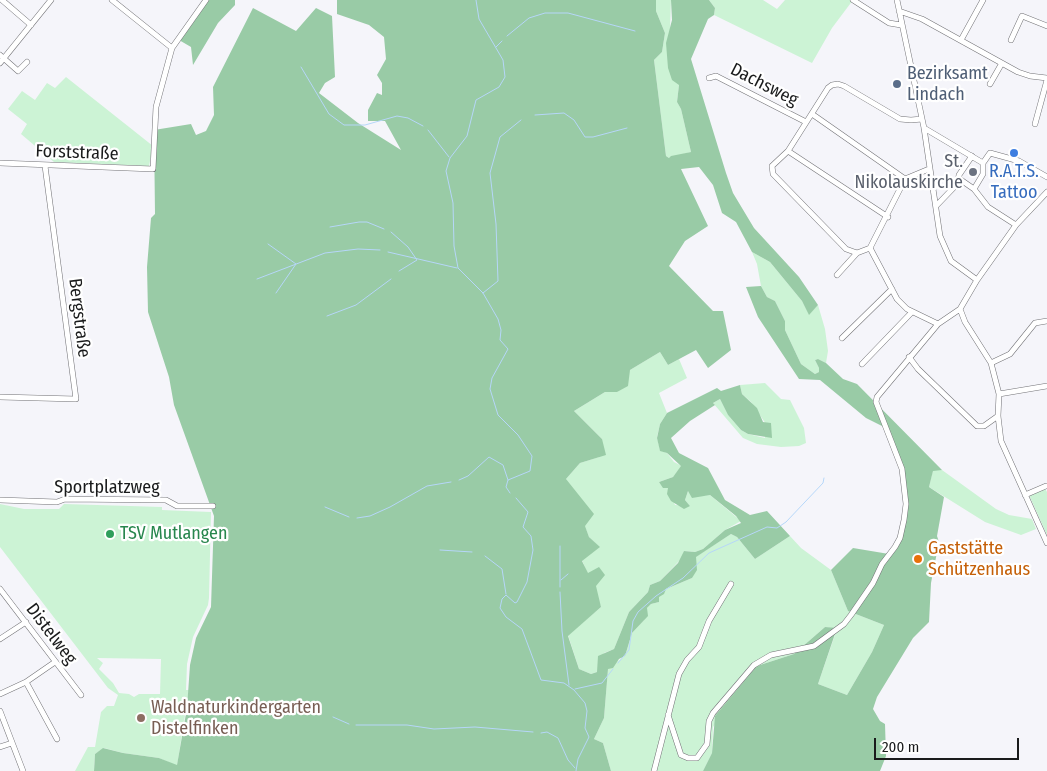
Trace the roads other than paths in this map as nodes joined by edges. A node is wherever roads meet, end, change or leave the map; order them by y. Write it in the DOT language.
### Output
graph roads {
  1 [pos="2,0"];
  2 [pos="51,0"];
  3 [pos="112,0"];
  4 [pos="206,0"];
  5 [pos="853,0"];
  6 [pos="897,0"];
  7 [pos="982,0"];
  8 [pos="899,11"];
  9 [pos="31,24"];
  10 [pos="901,25"];
  11 [pos="1047,26"];
  12 [pos="961,40"];
  13 [pos="1010,40"];
  14 [pos="172,48"];
  15 [pos="2,57"];
  16 [pos="27,62"];
  17 [pos="1002,63"];
  18 [pos="0,64"];
  19 [pos="709,78"];
  20 [pos="1047,79"];
  21 [pos="990,84"];
  22 [pos="812,114"];
  23 [pos="922,119"];
  24 [pos="806,122"];
  25 [pos="1035,124"];
  26 [pos="924,128"];
  27 [pos="788,151"];
  28 [pos="972,156"];
  29 [pos="0,163"];
  30 [pos="983,163"];
  31 [pos="45,166"];
  32 [pos="929,169"];
  33 [pos="1047,177"];
  34 [pos="905,179"];
  35 [pos="958,180"];
  36 [pos="974,189"];
  37 [pos="1047,192"];
  38 [pos="936,206"];
  39 [pos="888,217"];
  40 [pos="1016,225"];
  41 [pos="870,248"];
  42 [pos="857,253"];
  43 [pos="837,275"];
  44 [pos="977,280"];
  45 [pos="892,289"];
  46 [pos="960,309"];
  47 [pos="912,312"];
  48 [pos="1047,321"];
  49 [pos="938,324"];
  50 [pos="842,338"];
  51 [pos="909,357"];
  52 [pos="991,363"];
  53 [pos="862,364"];
  54 [pos="1047,386"];
  55 [pos="999,394"];
  56 [pos="0,397"];
  57 [pos="998,416"];
  58 [pos="1046,486"];
  59 [pos="1025,496"];
  60 [pos="0,500"];
  61 [pos="213,506"];
  62 [pos="1047,543"];
  63 [pos="731,584"];
  64 [pos="0,590"];
  65 [pos="26,622"];
  66 [pos="0,640"];
  67 [pos="55,662"];
  68 [pos="26,682"];
  69 [pos="0,694"];
  70 [pos="81,695"];
  71 [pos="0,711"];
  72 [pos="668,715"];
  73 [pos="56,739"];
  74 [pos="12,743"];
  75 [pos="0,747"];
  76 [pos="23,771"];
  77 [pos="654,771"];
  1 -- 9 [label="street"];
  2 -- 9 [label="street"];
  3 -- 14 [label="street"];
  4 -- 14 [label="street"];
  5 -- 10 [label="street"];
  6 -- 8 [label="street"];
  7 -- 12 [label="street"];
  8 -- 10 [label="street"];
  8 -- 12 [label="street"];
  9 -- 15 [label="street"];
  10 -- 23 [label="street"];
  11 -- 13 [label="street"];
  12 -- 17 [label="street"];
  14 -- 31 [label="street, Forststraße"];
  15 -- 16 [label="street"];
  15 -- 18 [label="street"];
  17 -- 20 [label="street"];
  17 -- 21 [label="street"];
  19 -- 24 [label="street, Dachsweg"];
  20 -- 25 [label="street"];
  22 -- 23 [label="street"];
  22 -- 24 [label="street"];
  22 -- 34 [label="street"];
  23 -- 26 [label="street"];
  24 -- 27 [label="street"];
  26 -- 28 [label="street"];
  26 -- 32 [label="street"];
  27 -- 39 [label="street"];
  27 -- 42 [label="street"];
  28 -- 30 [label="street"];
  28 -- 35 [label="street"];
  29 -- 31 [label="street, Forststraße"];
  30 -- 33 [label="street"];
  30 -- 36 [label="street"];
  31 -- 56 [label="street, Bergstraße"];
  32 -- 34 [label="street"];
  32 -- 38 [label="street"];
  34 -- 39 [label="street"];
  35 -- 36 [label="street"];
  35 -- 38 [label="street"];
  36 -- 40 [label="street"];
  37 -- 40 [label="street"];
  38 -- 44 [label="street"];
  39 -- 41 [label="street"];
  40 -- 44 [label="street"];
  41 -- 42 [label="street"];
  41 -- 45 [label="street"];
  42 -- 43 [label="street"];
  44 -- 46 [label="street"];
  45 -- 47 [label="street"];
  45 -- 50 [label="street"];
  46 -- 49 [label="street"];
  46 -- 52 [label="street"];
  47 -- 49 [label="street"];
  47 -- 53 [label="street"];
  48 -- 52 [label="street"];
  49 -- 51 [label="street"];
  51 -- 57 [label="street"];
  51 -- 72 [label="street"];
  52 -- 55 [label="street"];
  54 -- 55 [label="street"];
  55 -- 57 [label="street"];
  57 -- 59 [label="street"];
  58 -- 59 [label="street"];
  59 -- 62 [label="street"];
  60 -- 61 [label="street, Sportplatzweg"];
  63 -- 72 [label="street"];
  64 -- 65 [label="street, Distelweg"];
  65 -- 66 [label="street"];
  65 -- 67 [label="street, Distelweg"];
  67 -- 68 [label="street"];
  67 -- 70 [label="street, Distelweg"];
  68 -- 69 [label="street"];
  68 -- 73 [label="street"];
  71 -- 74 [label="street"];
  72 -- 77 [label="street"];
  74 -- 75 [label="street"];
  74 -- 76 [label="street"];
}
